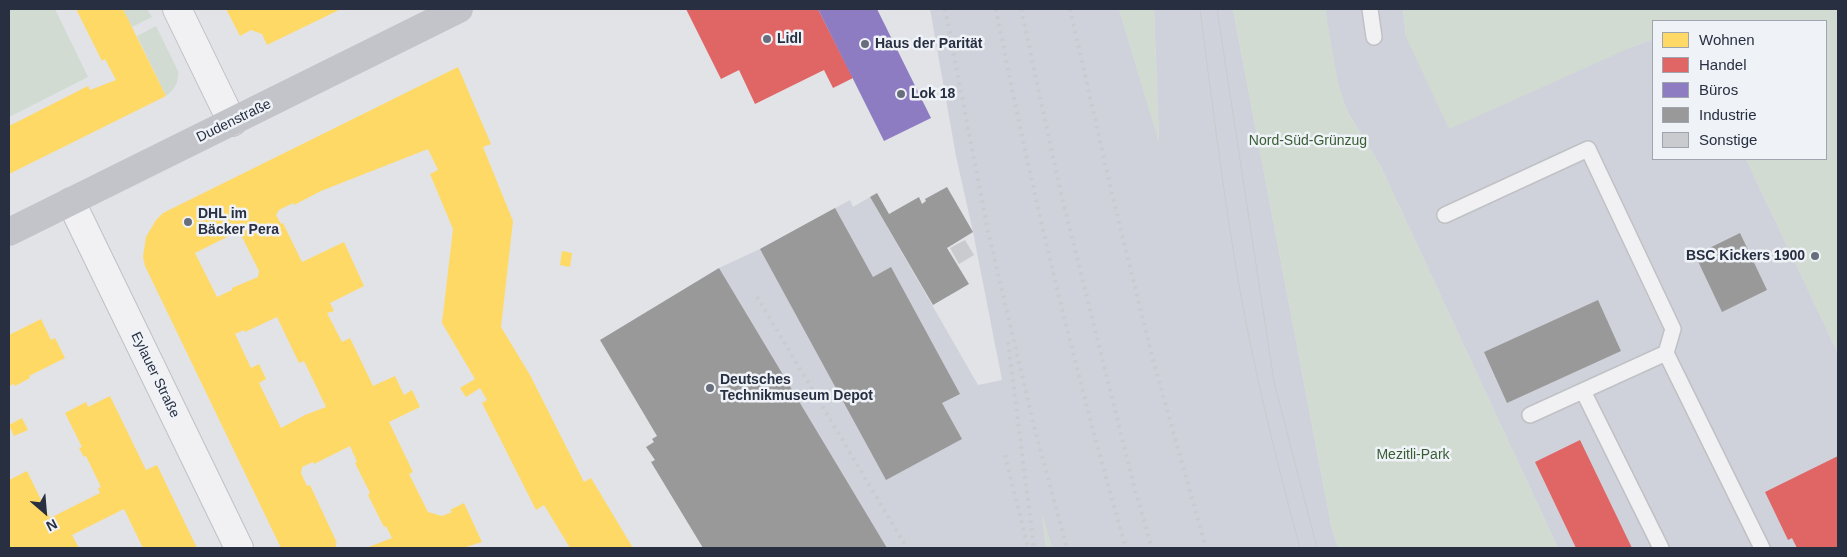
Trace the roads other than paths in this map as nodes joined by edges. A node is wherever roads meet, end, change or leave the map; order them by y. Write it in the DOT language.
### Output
graph roads {
  1 [pos="177,9"];
  2 [pos="459,9"];
  3 [pos="1370,9"];
  4 [pos="1374,37"];
  5 [pos="232,122"];
  6 [pos="71,202"];
  7 [pos="1445,215"];
  8 [pos="9,232"];
  9 [pos="1666,353"];
  10 [pos="1583,391"];
  11 [pos="1530,415"];
  12 [pos="240,548"];
  13 [pos="1661,548"];
  14 [pos="1762,548"];
  1 -- 5 [label="street"];
  2 -- 5 [label="main road, Dudenstraße"];
  3 -- 4 [label="lane"];
  5 -- 6 [label="main road, Dudenstraße"];
  6 -- 8 [label="main road, Dudenstraße"];
  6 -- 12 [label="street, Eylauer Straße"];
  7 -- 9 [label="lane"];
  9 -- 10 [label="lane"];
  9 -- 14 [label="lane"];
  10 -- 11 [label="lane"];
  10 -- 13 [label="lane"];
}
